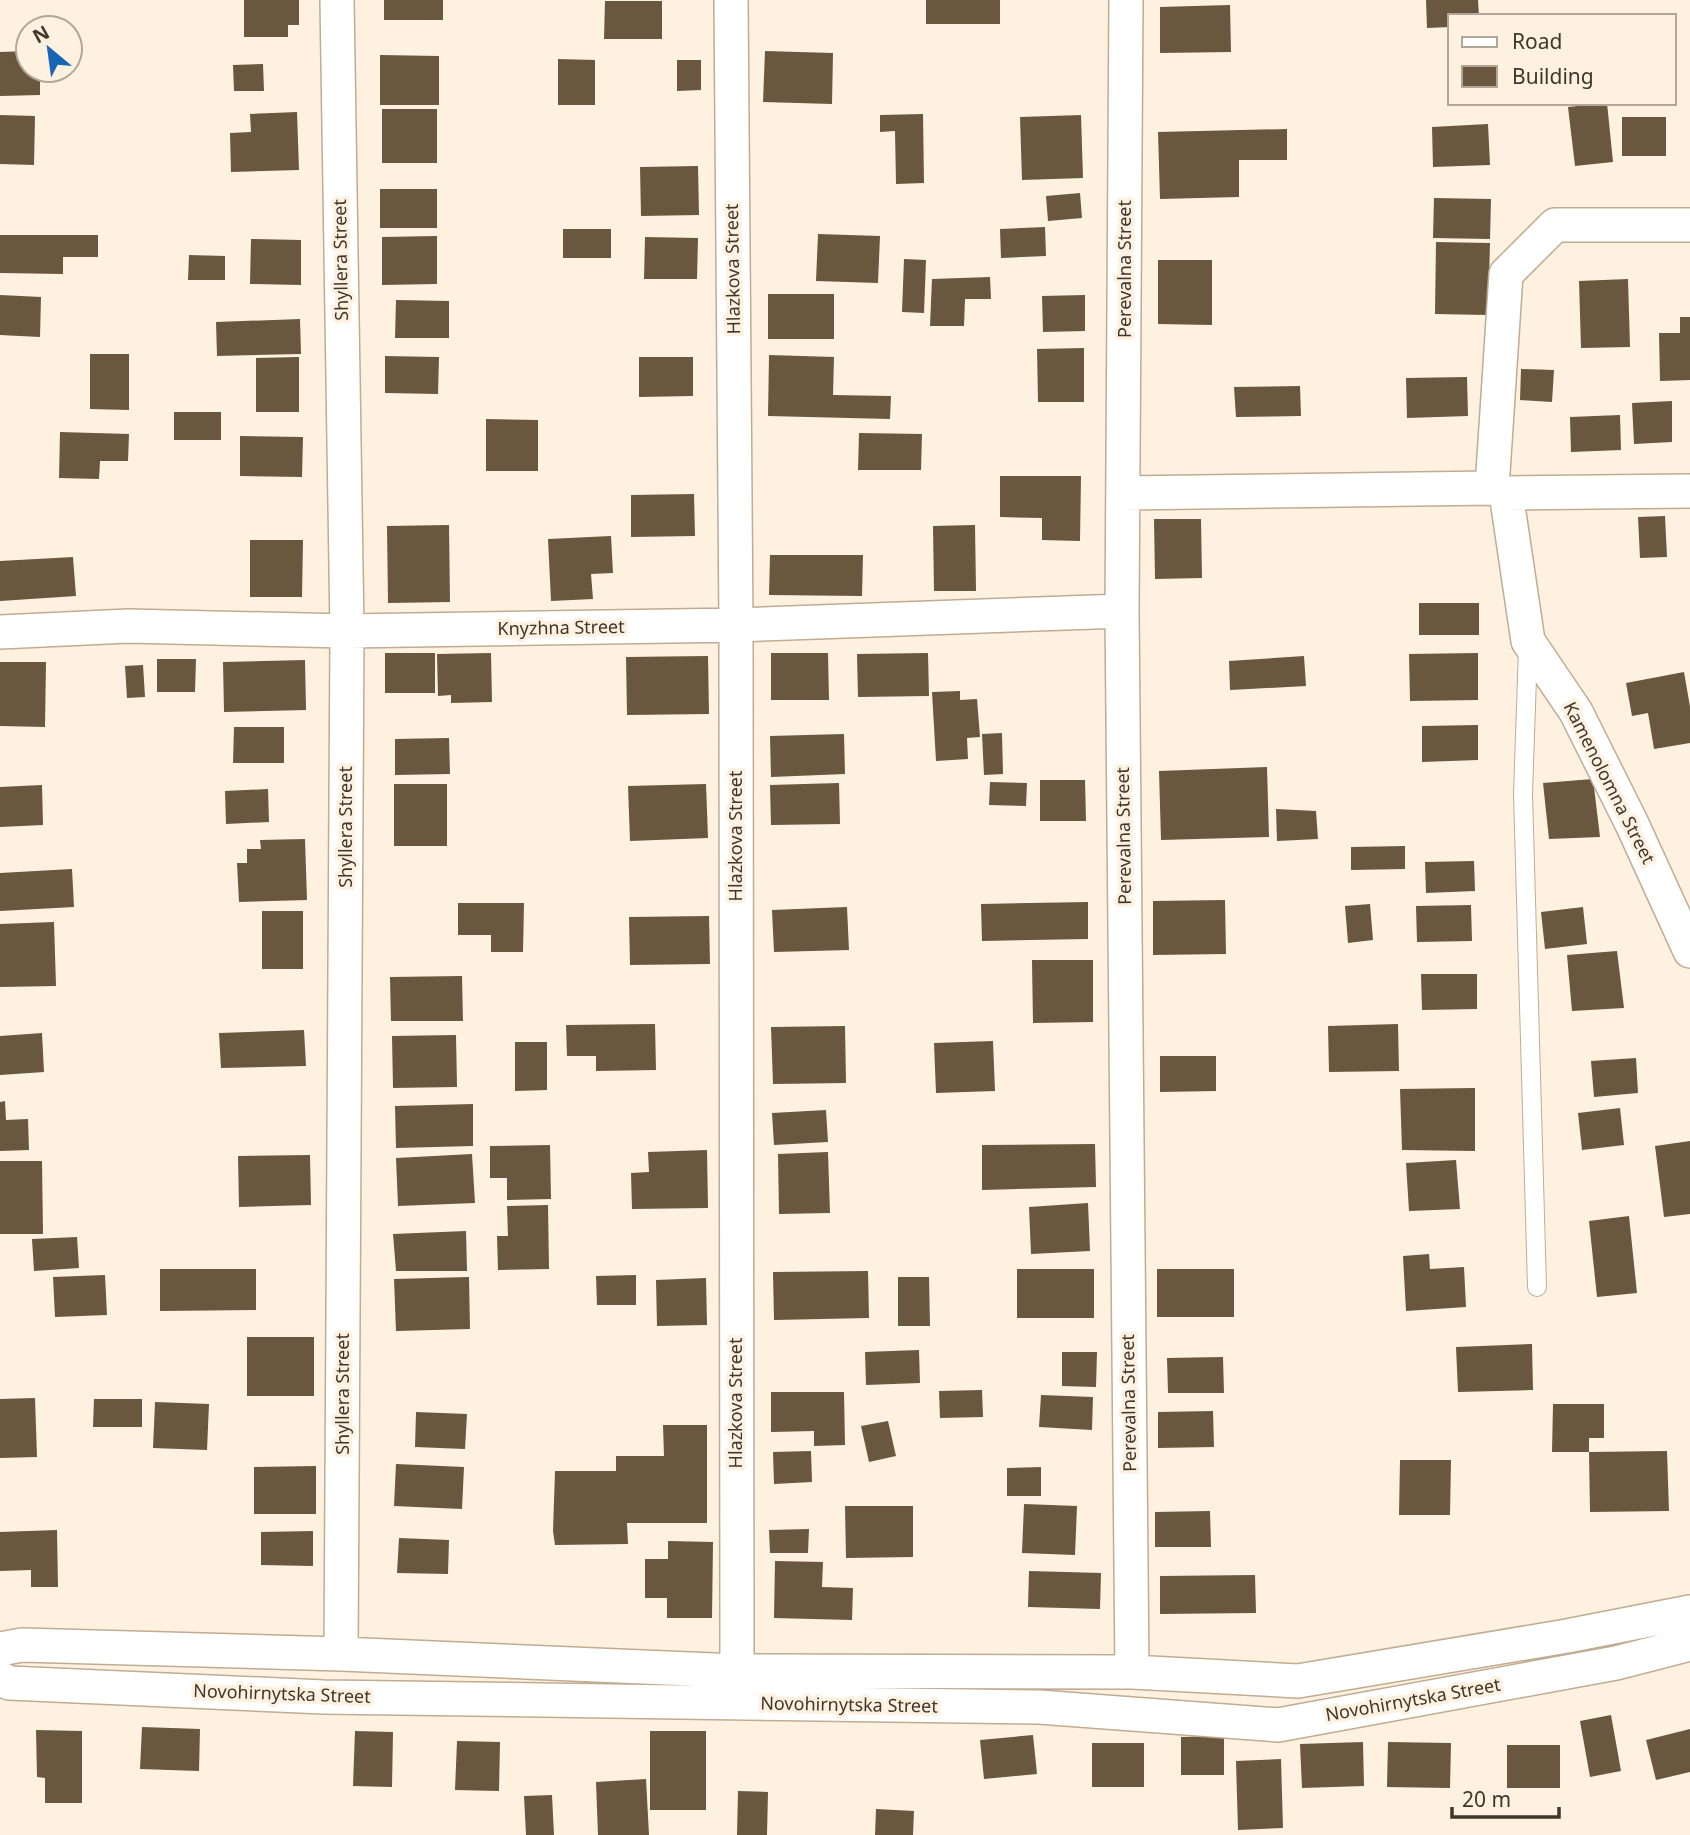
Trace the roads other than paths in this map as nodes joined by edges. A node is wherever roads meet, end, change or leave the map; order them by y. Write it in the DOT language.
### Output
graph roads {
  1 [pos="337,0"];
  2 [pos="731,0"];
  3 [pos="1126,0"];
  4 [pos="1690,225"];
  5 [pos="1499,491"];
  6 [pos="1690,491"];
  7 [pos="1123,493"];
  8 [pos="1122,611"];
  9 [pos="736,625"];
  10 [pos="347,631"];
  11 [pos="0,632"];
  12 [pos="1528,641"];
  13 [pos="1690,951"];
  14 [pos="1536,1287"];
  15 [pos="1690,1612"];
  16 [pos="1690,1644"];
  17 [pos="0,1649"];
  18 [pos="341,1654"];
  19 [pos="737,1671"];
  20 [pos="1132,1672"];
  21 [pos="0,1678"];
  1 -- 10 [label="street, Shyllera Street"];
  2 -- 9 [label="street, Hlazkova Street"];
  3 -- 7 [label="street, Perevalna Street"];
  4 -- 5 [label="street, Kamenolomna Street"];
  5 -- 6 [label="street"];
  5 -- 7 [label="street"];
  5 -- 12 [label="street, Kamenolomna Street"];
  7 -- 8 [label="street, Perevalna Street"];
  8 -- 9 [label="street, Knyzhna Street"];
  8 -- 20 [label="street, Perevalna Street"];
  9 -- 10 [label="street, Knyzhna Street"];
  9 -- 19 [label="street, Hlazkova Street"];
  10 -- 11 [label="street, Knyzhna Street"];
  10 -- 18 [label="street, Shyllera Street"];
  12 -- 13 [label="street, Kamenolomna Street"];
  12 -- 14 [label="lane"];
  15 -- 20 [label="street, Novohirnytska Street"];
  16 -- 21 [label="street, Novohirnytska Street"];
  17 -- 18 [label="street, Novohirnytska Street"];
  18 -- 19 [label="street, Novohirnytska Street"];
  19 -- 20 [label="street, Novohirnytska Street"];
}
